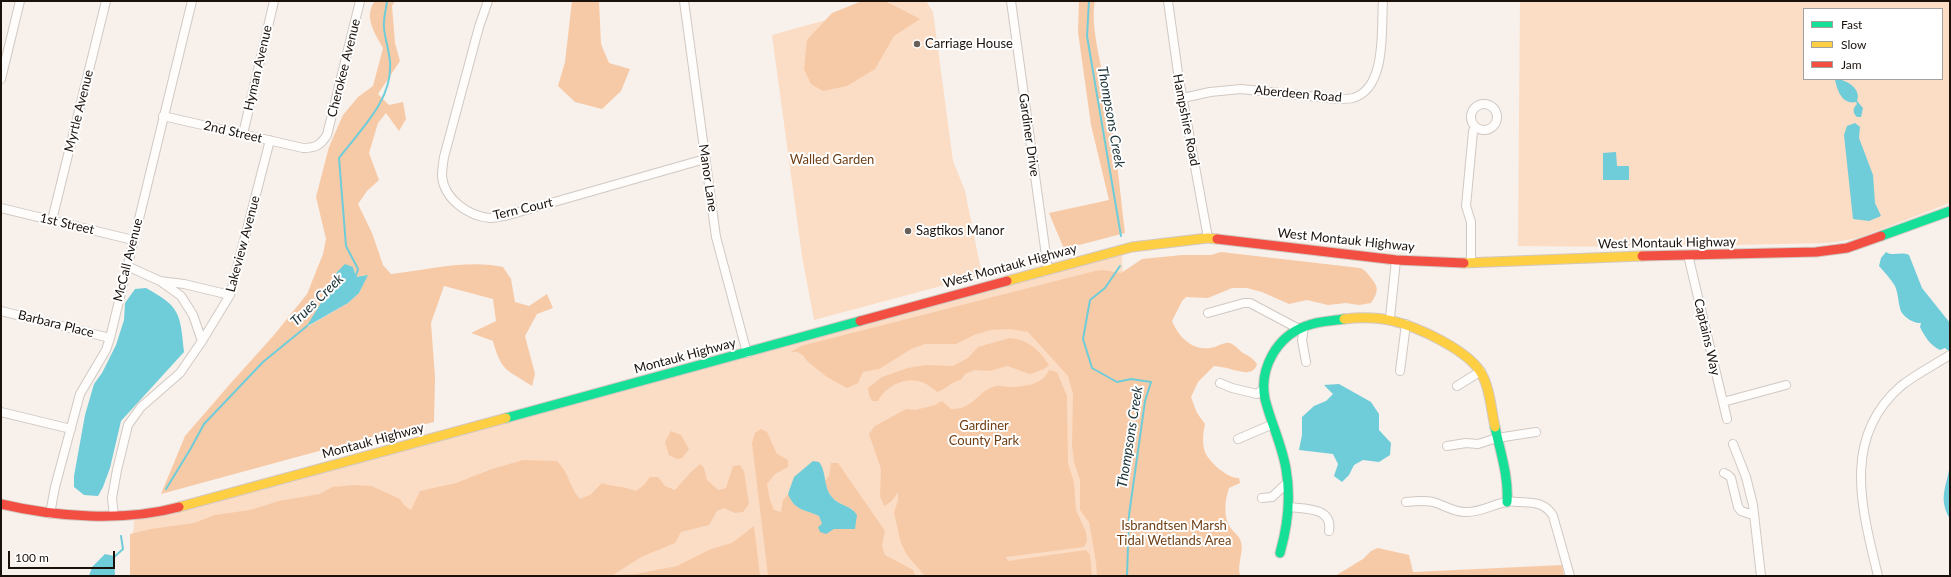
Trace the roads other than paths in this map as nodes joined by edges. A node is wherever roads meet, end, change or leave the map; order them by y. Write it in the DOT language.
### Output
graph roads {
  1 [pos="20,1"];
  2 [pos="106,1"];
  3 [pos="192,1"];
  4 [pos="274,1"];
  5 [pos="360,1"];
  6 [pos="488,1"];
  7 [pos="684,1"];
  8 [pos="1011,1"];
  9 [pos="1168,1"];
  10 [pos="1383,1"];
  11 [pos="1,79"];
  12 [pos="1183,98"];
  13 [pos="164,116"];
  14 [pos="1476,127"];
  15 [pos="243,134"];
  16 [pos="270,140"];
  17 [pos="302,148"];
  18 [pos="705,159"];
  19 [pos="1,208"];
  20 [pos="1950,211"];
  21 [pos="52,220"];
  22 [pos="1208,238"];
  23 [pos="133,240"];
  24 [pos="1688,255"];
  25 [pos="1396,260"];
  26 [pos="1471,263"];
  27 [pos="127,266"];
  28 [pos="1048,270"];
  29 [pos="160,280"];
  30 [pos="230,295"];
  31 [pos="1,311"];
  32 [pos="1208,313"];
  33 [pos="1390,318"];
  34 [pos="1406,324"];
  35 [pos="1301,328"];
  36 [pos="110,338"];
  37 [pos="202,341"];
  38 [pos="746,352"];
  39 [pos="1948,356"];
  40 [pos="1306,362"];
  41 [pos="1400,370"];
  42 [pos="1481,371"];
  43 [pos="1220,383"];
  44 [pos="1786,385"];
  45 [pos="1457,386"];
  46 [pos="1263,389"];
  47 [pos="1722,402"];
  48 [pos="1,412"];
  49 [pos="1727,420"];
  50 [pos="1273,424"];
  51 [pos="71,429"];
  52 [pos="1536,432"];
  53 [pos="1497,438"];
  54 [pos="1238,439"];
  55 [pos="1732,444"];
  56 [pos="1447,446"];
  57 [pos="1724,473"];
  58 [pos="1288,482"];
  59 [pos="1262,498"];
  60 [pos="1406,502"];
  61 [pos="1507,502"];
  62 [pos="1,504"];
  63 [pos="1289,507"];
  64 [pos="50,514"];
  65 [pos="1753,515"];
  66 [pos="114,516"];
  67 [pos="1329,531"];
  68 [pos="1280,553"];
  69 [pos="1570,576"];
  70 [pos="1761,576"];
  71 [pos="1878,576"];
  1 -- 11 [label="street"];
  2 -- 21 [label="street, Myrtle Avenue"];
  3 -- 13 [label="street, McCall Avenue"];
  4 -- 15 [label="street, Hyman Avenue"];
  5 -- 17 [label="street, Cherokee Avenue"];
  6 -- 18 [label="street, Tern Court"];
  7 -- 18 [label="street, Manor Lane"];
  8 -- 28 [label="street, Gardiner Drive"];
  9 -- 12 [label="street, Hampshire Road"];
  10 -- 12 [label="street, Aberdeen Road"];
  12 -- 22 [label="street, Hampshire Road"];
  13 -- 15 [label="street, 2nd Street"];
  13 -- 23 [label="street, McCall Avenue"];
  14 -- 26 [label="street"];
  15 -- 16 [label="street, 2nd Street"];
  16 -- 17 [label="street, 2nd Street"];
  16 -- 30 [label="street, Lakeview Avenue"];
  18 -- 38 [label="street, Manor Lane"];
  19 -- 21 [label="street, 1st Street"];
  20 -- 24 [label="main road, West Montauk Highway"];
  21 -- 23 [label="street, 1st Street"];
  22 -- 25 [label="main road, West Montauk Highway"];
  22 -- 28 [label="main road, West Montauk Highway"];
  23 -- 27 [label="street, McCall Avenue"];
  24 -- 26 [label="main road, West Montauk Highway"];
  24 -- 47 [label="street, Captains Way"];
  25 -- 26 [label="main road, West Montauk Highway"];
  25 -- 33 [label="street"];
  27 -- 29 [label="street"];
  27 -- 36 [label="street, McCall Avenue"];
  28 -- 38 [label="main road, West Montauk Highway"];
  29 -- 30 [label="street"];
  29 -- 37 [label="street"];
  30 -- 37 [label="street, Lakeview Avenue"];
  31 -- 36 [label="street, Barbara Place"];
  32 -- 35 [label="street"];
  33 -- 34 [label="main road"];
  33 -- 35 [label="main road"];
  34 -- 41 [label="street"];
  34 -- 42 [label="main road"];
  35 -- 40 [label="street"];
  35 -- 46 [label="main road"];
  36 -- 51 [label="street, McCall Avenue"];
  37 -- 66 [label="street, Lakeview Avenue"];
  38 -- 66 [label="main road, Montauk Highway"];
  39 -- 71 [label="street"];
  42 -- 45 [label="street"];
  42 -- 53 [label="main road"];
  43 -- 46 [label="street"];
  44 -- 47 [label="street"];
  46 -- 50 [label="main road"];
  47 -- 49 [label="street, Captains Way"];
  48 -- 51 [label="street"];
  50 -- 54 [label="street"];
  50 -- 58 [label="main road"];
  51 -- 64 [label="street, McCall Avenue"];
  52 -- 53 [label="street"];
  53 -- 56 [label="street"];
  53 -- 61 [label="main road"];
  55 -- 65 [label="street"];
  57 -- 65 [label="street"];
  58 -- 59 [label="street"];
  58 -- 63 [label="main road"];
  60 -- 61 [label="street"];
  61 -- 69 [label="street"];
  62 -- 64 [label="main road, Montauk Highway"];
  63 -- 67 [label="street"];
  63 -- 68 [label="main road"];
  64 -- 66 [label="main road, Montauk Highway"];
  65 -- 70 [label="street"];
}
